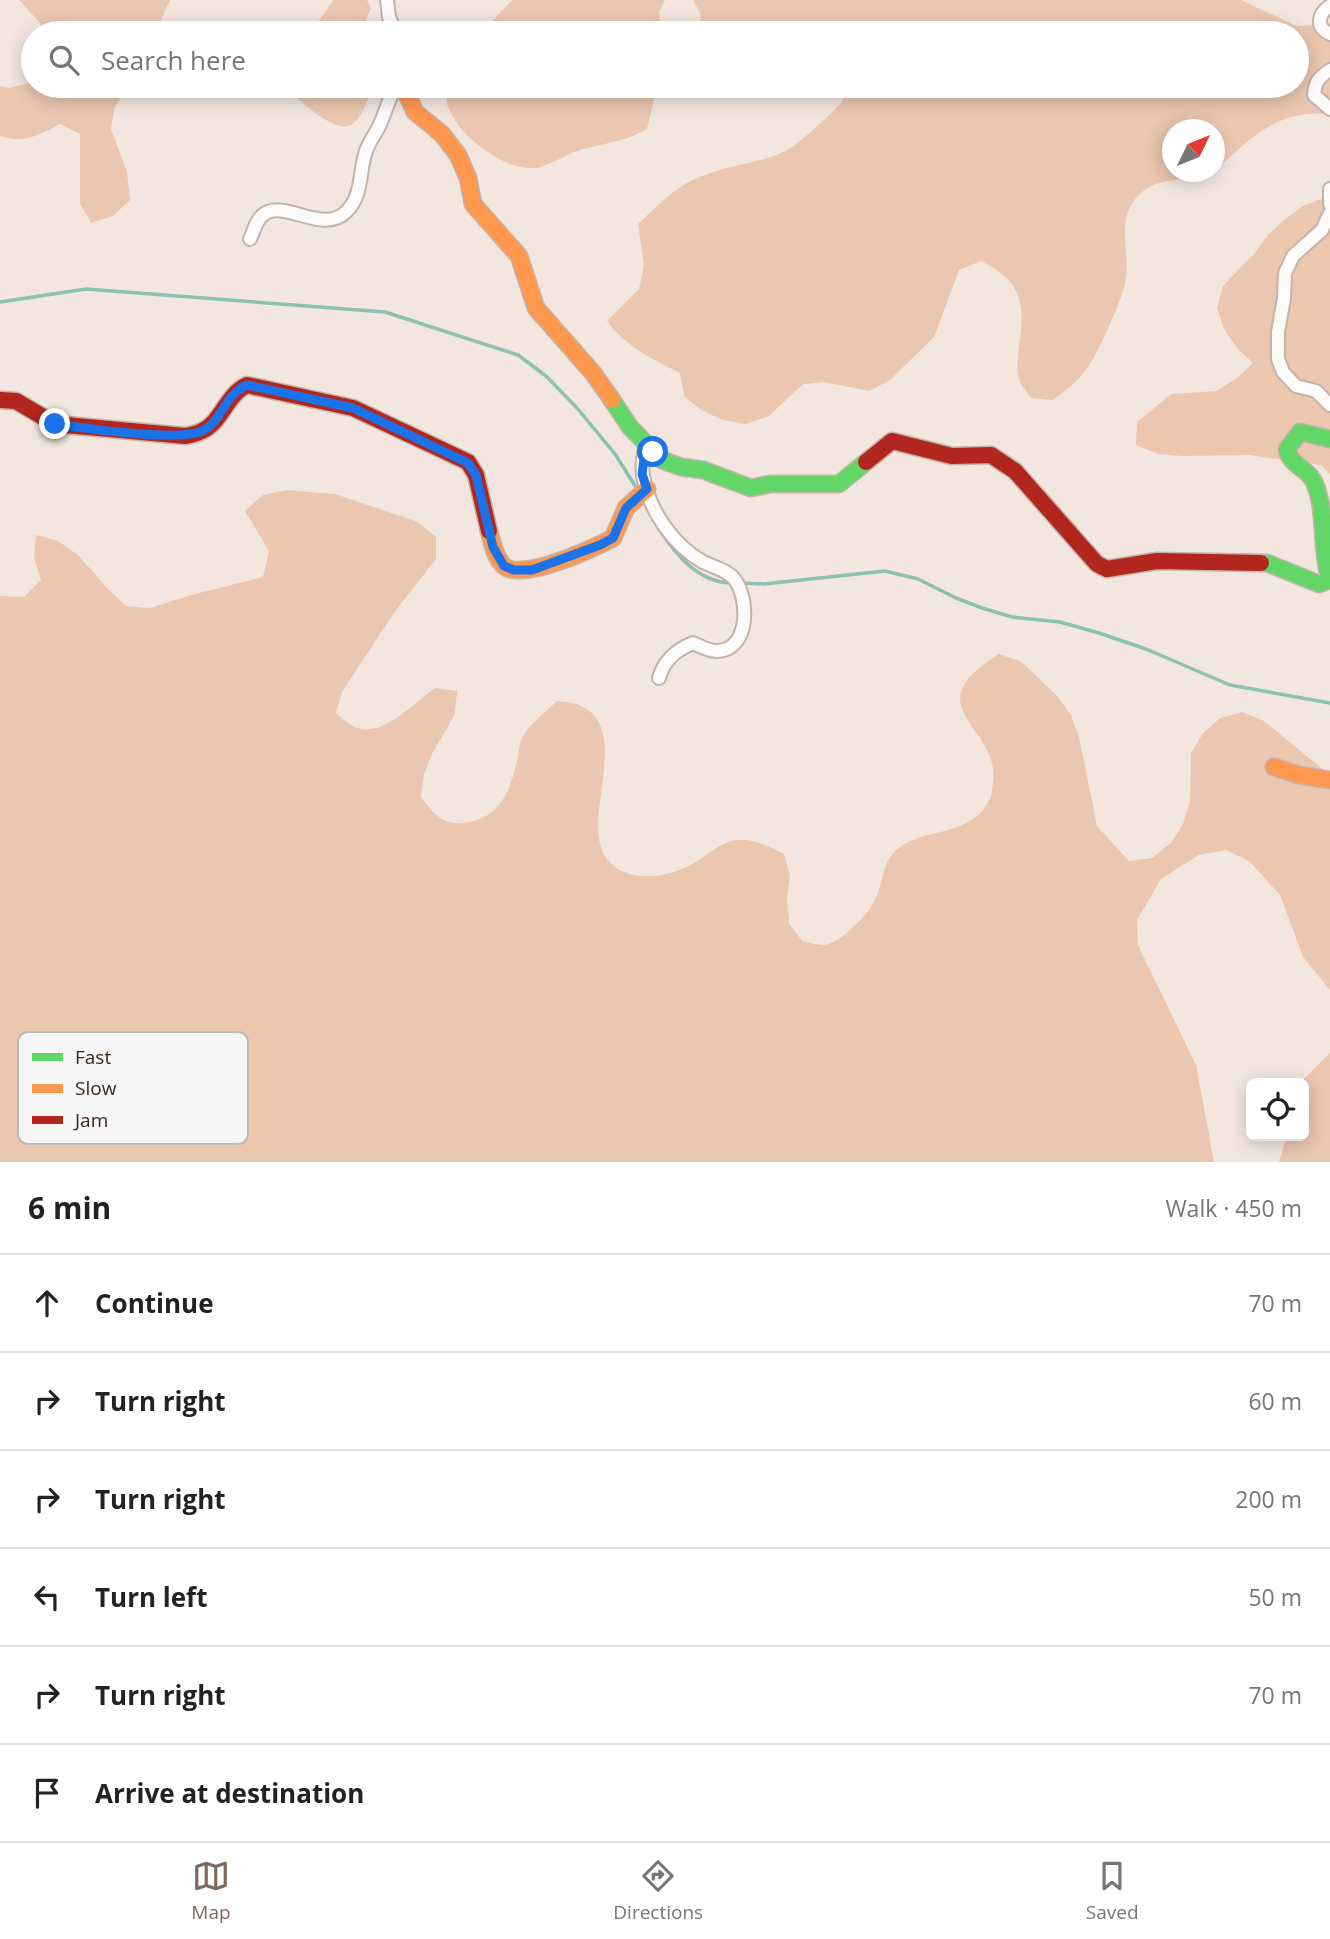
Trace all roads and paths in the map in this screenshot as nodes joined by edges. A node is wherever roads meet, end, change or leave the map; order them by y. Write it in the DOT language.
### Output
graph roads {
  1 [pos="387,0"];
  2 [pos="1330,6"];
  3 [pos="391,21"];
  4 [pos="1330,34"];
  5 [pos="1330,70"];
  6 [pos="390,98"];
  7 [pos="409,98"];
  8 [pos="1330,109"];
  9 [pos="1330,189"];
  10 [pos="1330,204"];
  11 [pos="1330,213"];
  12 [pos="250,239"];
  13 [pos="0,400"];
  14 [pos="1330,405"];
  15 [pos="1330,439"];
  16 [pos="646,444"];
  17 [pos="641,494"];
  18 [pos="659,678"];
  19 [pos="1274,767"];
  20 [pos="1330,780"];
  1 -- 3 [label="street"];
  2 -- 4 [label="street"];
  5 -- 8 [label="street"];
  6 -- 12 [label="street"];
  7 -- 16 [label="street"];
  9 -- 10 [label="street"];
  11 -- 14 [label="street"];
  13 -- 17 [label="street"];
  15 -- 16 [label="street"];
  16 -- 17 [label="street"];
  17 -- 18 [label="street"];
  19 -- 20 [label="street"];
}
